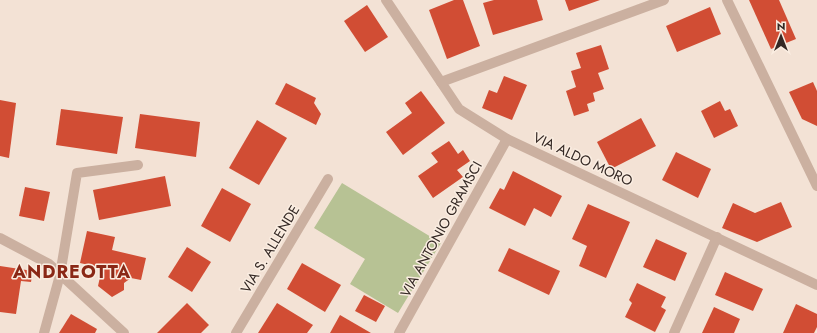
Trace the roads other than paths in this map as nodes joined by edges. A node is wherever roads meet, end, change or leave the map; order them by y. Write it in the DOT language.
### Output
graph roads {
  1 [pos="386,0"];
  2 [pos="664,0"];
  3 [pos="727,0"];
  4 [pos="441,82"];
  5 [pos="507,139"];
  6 [pos="138,165"];
  7 [pos="815,175"];
  8 [pos="328,179"];
  9 [pos="817,186"];
  10 [pos="717,237"];
  11 [pos="0,238"];
  12 [pos="60,275"];
  13 [pos="817,285"];
  14 [pos="44,333"];
  15 [pos="124,333"];
  16 [pos="236,333"];
  17 [pos="398,333"];
  18 [pos="674,333"];
  1 -- 4 [label="street, VIA ALDO MORO"];
  2 -- 4 [label="street"];
  3 -- 7 [label="street"];
  4 -- 5 [label="street, VIA ALDO MORO"];
  5 -- 10 [label="street, VIA ALDO MORO"];
  5 -- 17 [label="street, VIA ANTONIO GRAMSCI"];
  6 -- 12 [label="street"];
  7 -- 9 [label="street"];
  8 -- 16 [label="street, VIA S. ALLENDE"];
  10 -- 13 [label="street, VIA ALDO MORO"];
  10 -- 18 [label="street"];
  11 -- 12 [label="street"];
  12 -- 14 [label="street"];
  12 -- 15 [label="street"];
}
